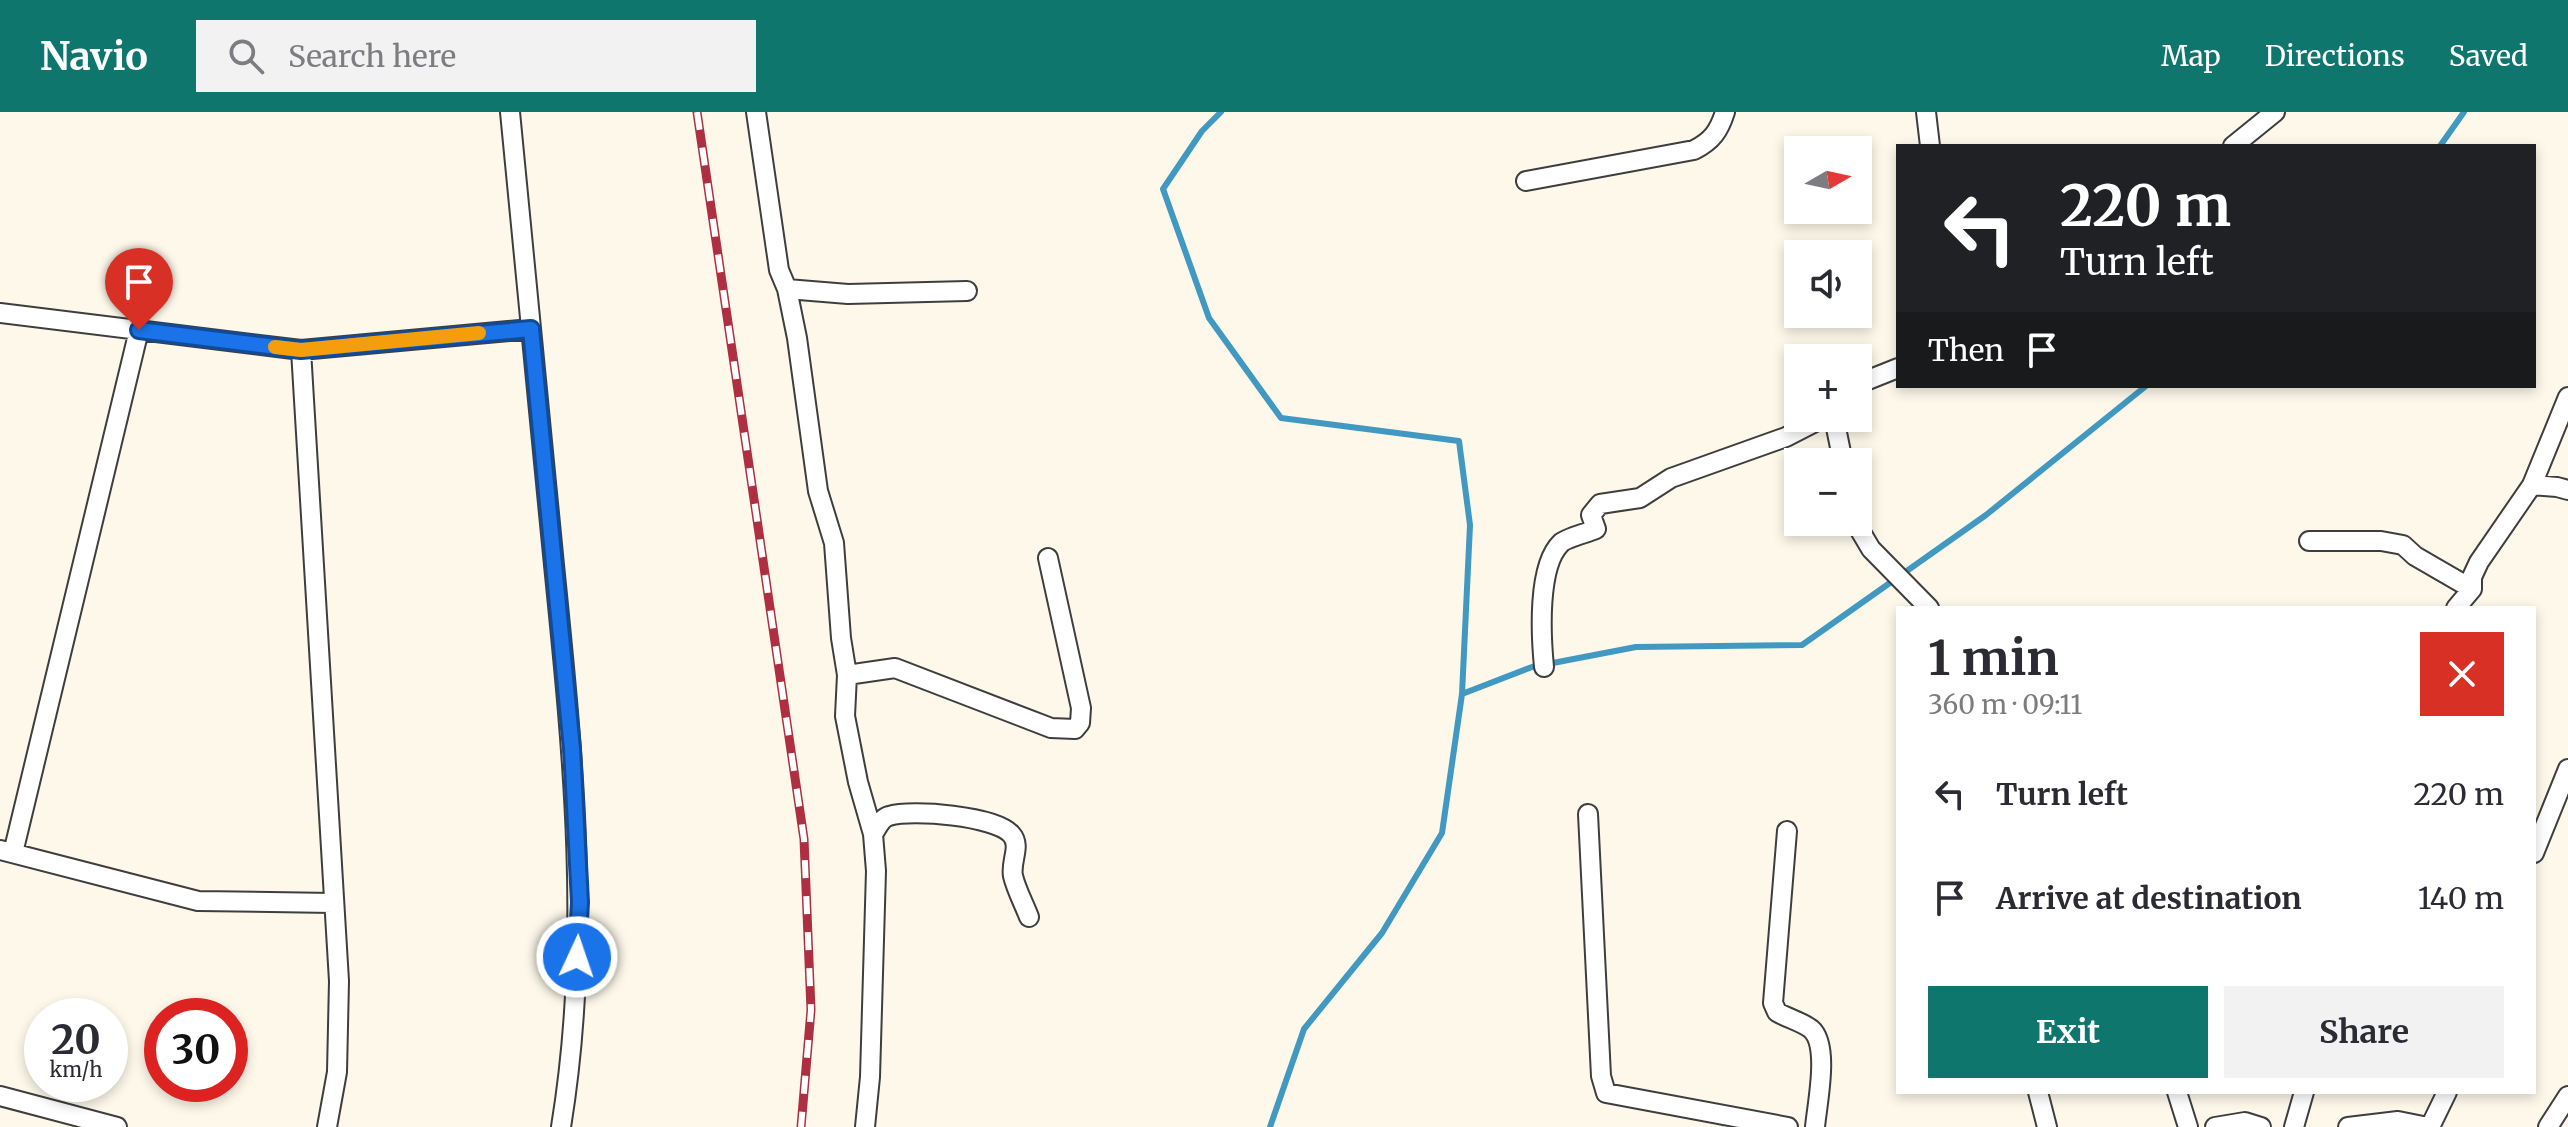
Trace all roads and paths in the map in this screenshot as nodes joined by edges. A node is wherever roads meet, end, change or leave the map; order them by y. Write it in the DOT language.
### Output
graph roads {
  1 [pos="510,112"];
  2 [pos="756,112"];
  3 [pos="1725,112"];
  4 [pos="1926,112"];
  5 [pos="2275,112"];
  6 [pos="1930,144"];
  7 [pos="2235,144"];
  8 [pos="1526,181"];
  9 [pos="787,289"];
  10 [pos="967,291"];
  11 [pos="0,313"];
  12 [pos="531,329"];
  13 [pos="139,330"];
  14 [pos="301,350"];
  15 [pos="1896,369"];
  16 [pos="1872,378"];
  17 [pos="2568,397"];
  18 [pos="1796,432"];
  19 [pos="2532,485"];
  20 [pos="2568,490"];
  21 [pos="1863,536"];
  22 [pos="2309,541"];
  23 [pos="1048,558"];
  24 [pos="2472,589"];
  25 [pos="1927,606"];
  26 [pos="2458,606"];
  27 [pos="1544,667"];
  28 [pos="847,675"];
  29 [pos="2568,769"];
  30 [pos="1588,814"];
  31 [pos="1787,831"];
  32 [pos="873,834"];
  33 [pos="2536,848"];
  34 [pos="6,851"];
  35 [pos="333,903"];
  36 [pos="1029,917"];
  37 [pos="2039,1094"];
  38 [pos="2178,1094"];
  39 [pos="2303,1094"];
  40 [pos="2446,1094"];
  41 [pos="0,1096"];
  42 [pos="2568,1096"];
  43 [pos="117,1127"];
  44 [pos="327,1127"];
  45 [pos="561,1127"];
  46 [pos="865,1127"];
  47 [pos="1788,1127"];
  48 [pos="1815,1127"];
  49 [pos="2047,1127"];
  50 [pos="2188,1127"];
  51 [pos="2215,1127"];
  52 [pos="2261,1127"];
  53 [pos="2294,1127"];
  54 [pos="2348,1127"];
  55 [pos="2429,1127"];
  56 [pos="2548,1127"];
  1 -- 12 [label="street"];
  2 -- 9 [label="street"];
  3 -- 8 [label="street"];
  4 -- 6 [label="street"];
  5 -- 7 [label="street"];
  9 -- 10 [label="street"];
  9 -- 28 [label="street"];
  11 -- 13 [label="street"];
  12 -- 14 [label="street"];
  12 -- 45 [label="street"];
  13 -- 14 [label="street"];
  13 -- 34 [label="street"];
  14 -- 35 [label="street"];
  15 -- 16 [label="street"];
  17 -- 19 [label="street"];
  18 -- 27 [label="street"];
  19 -- 20 [label="street"];
  19 -- 24 [label="street"];
  21 -- 25 [label="street"];
  22 -- 24 [label="street"];
  23 -- 28 [label="street"];
  24 -- 26 [label="street"];
  28 -- 32 [label="street"];
  29 -- 33 [label="street"];
  30 -- 47 [label="street"];
  31 -- 48 [label="street"];
  32 -- 36 [label="street"];
  32 -- 46 [label="street"];
  34 -- 35 [label="street"];
  35 -- 44 [label="street"];
  37 -- 49 [label="street"];
  38 -- 50 [label="street"];
  39 -- 53 [label="street"];
  40 -- 55 [label="street"];
  41 -- 43 [label="street"];
  42 -- 56 [label="street"];
  51 -- 52 [label="street"];
  54 -- 55 [label="street"];
}
